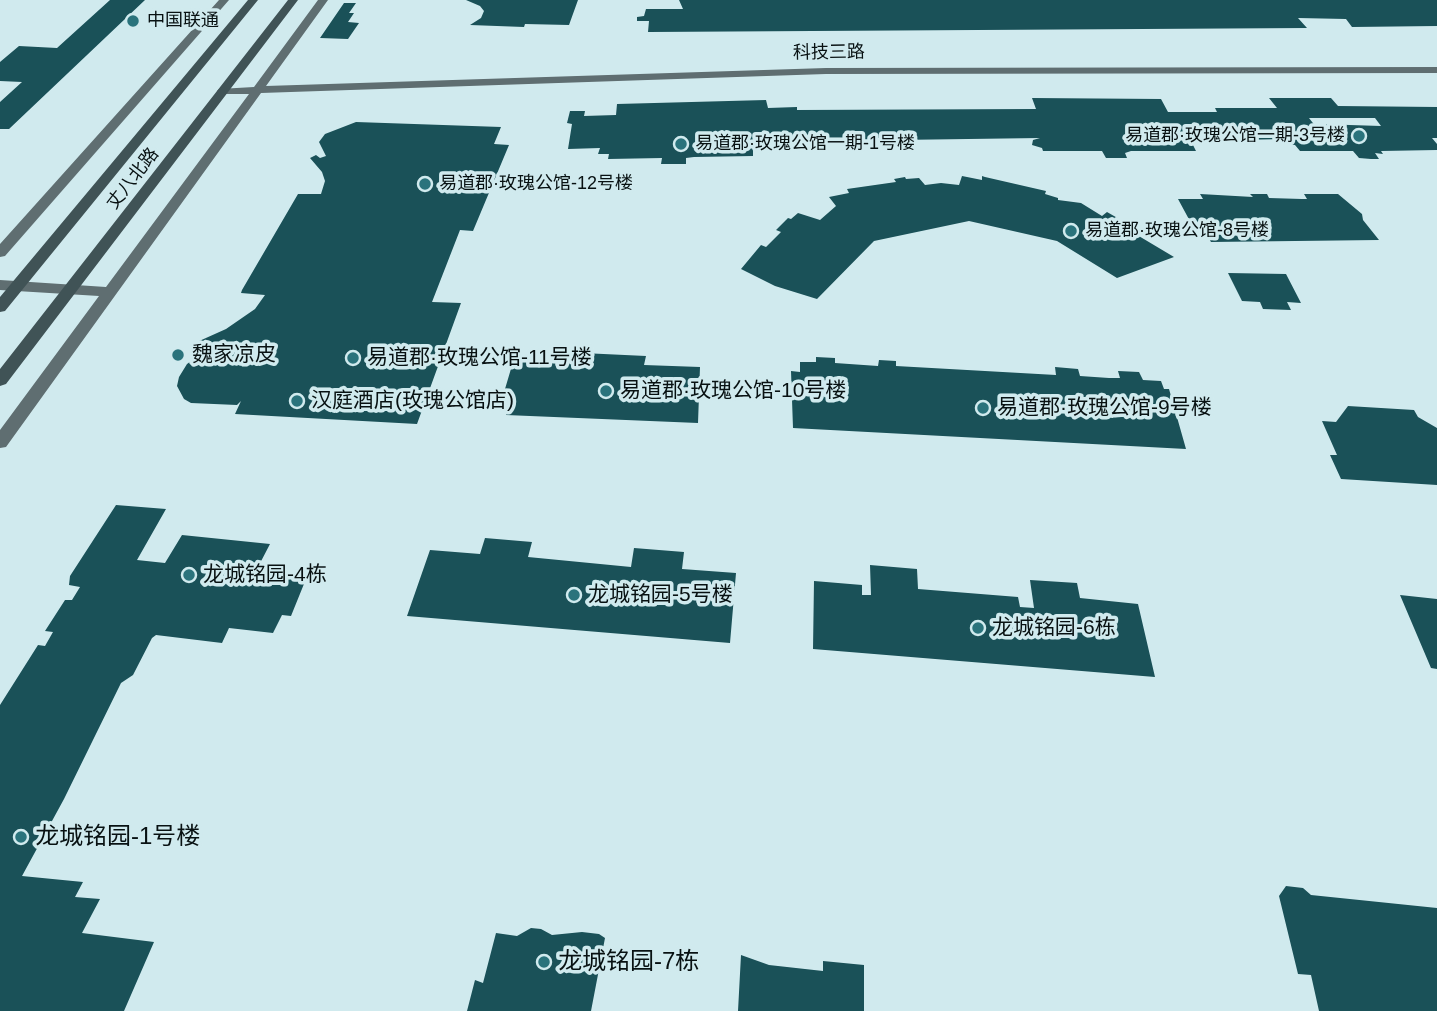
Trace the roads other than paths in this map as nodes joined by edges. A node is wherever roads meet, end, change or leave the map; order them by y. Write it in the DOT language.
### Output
graph roads {
  1 [pos="223,0"];
  2 [pos="253,0"];
  3 [pos="293,0"];
  4 [pos="323,0"];
  5 [pos="1437,70"];
  6 [pos="257,90"];
  7 [pos="223,91"];
  8 [pos="0,253"];
  9 [pos="0,285"];
  10 [pos="18,286"];
  11 [pos="70,289"];
  12 [pos="109,292"];
  13 [pos="0,307"];
  14 [pos="0,380"];
  15 [pos="0,442"];
  1 -- 8 [label="street"];
  2 -- 10 [label="main road, 丈八北路"];
  3 -- 7 [label="main road, 丈八北路"];
  4 -- 6 [label="street"];
  5 -- 6 [label="street, 科技三路"];
  6 -- 7 [label="street, 科技三路"];
  6 -- 12 [label="street"];
  7 -- 11 [label="main road, 丈八北路"];
  9 -- 10 [label="street"];
  10 -- 11 [label="street"];
  10 -- 13 [label="main road, 丈八北路"];
  11 -- 12 [label="street"];
  11 -- 14 [label="main road, 丈八北路"];
  12 -- 15 [label="street"];
}
